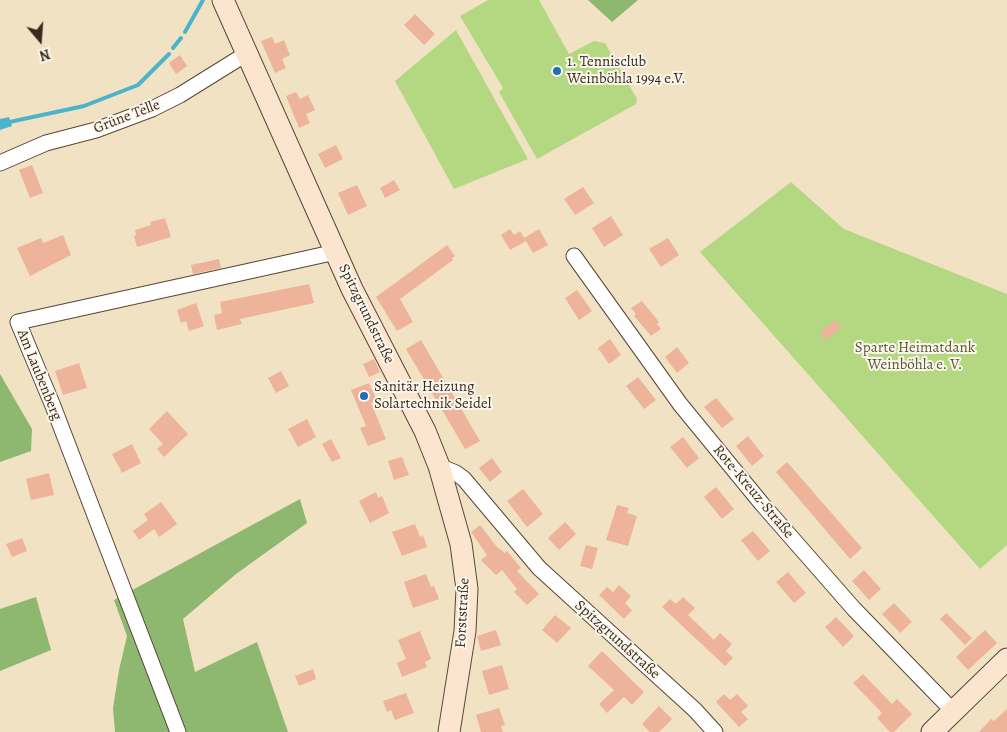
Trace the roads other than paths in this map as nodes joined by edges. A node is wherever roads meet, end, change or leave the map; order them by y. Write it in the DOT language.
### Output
graph roads {
  1 [pos="223,0"];
  2 [pos="246,54"];
  3 [pos="0,163"];
  4 [pos="336,252"];
  5 [pos="574,256"];
  6 [pos="439,466"];
  7 [pos="1007,659"];
  8 [pos="953,711"];
  9 [pos="178,732"];
  10 [pos="450,732"];
  11 [pos="715,732"];
  12 [pos="932,732"];
  1 -- 2 [label="street, Spitzgrundstraße"];
  2 -- 3 [label="street, Grüne Telle"];
  2 -- 4 [label="street, Spitzgrundstraße"];
  4 -- 6 [label="street, Spitzgrundstraße"];
  4 -- 9 [label="street, Am Laubenberg"];
  5 -- 8 [label="street, Rote-Kreuz-Straße"];
  6 -- 10 [label="street, Forststraße"];
  6 -- 11 [label="street, Spitzgrundstraße"];
  7 -- 8 [label="street"];
  8 -- 12 [label="street"];
}
